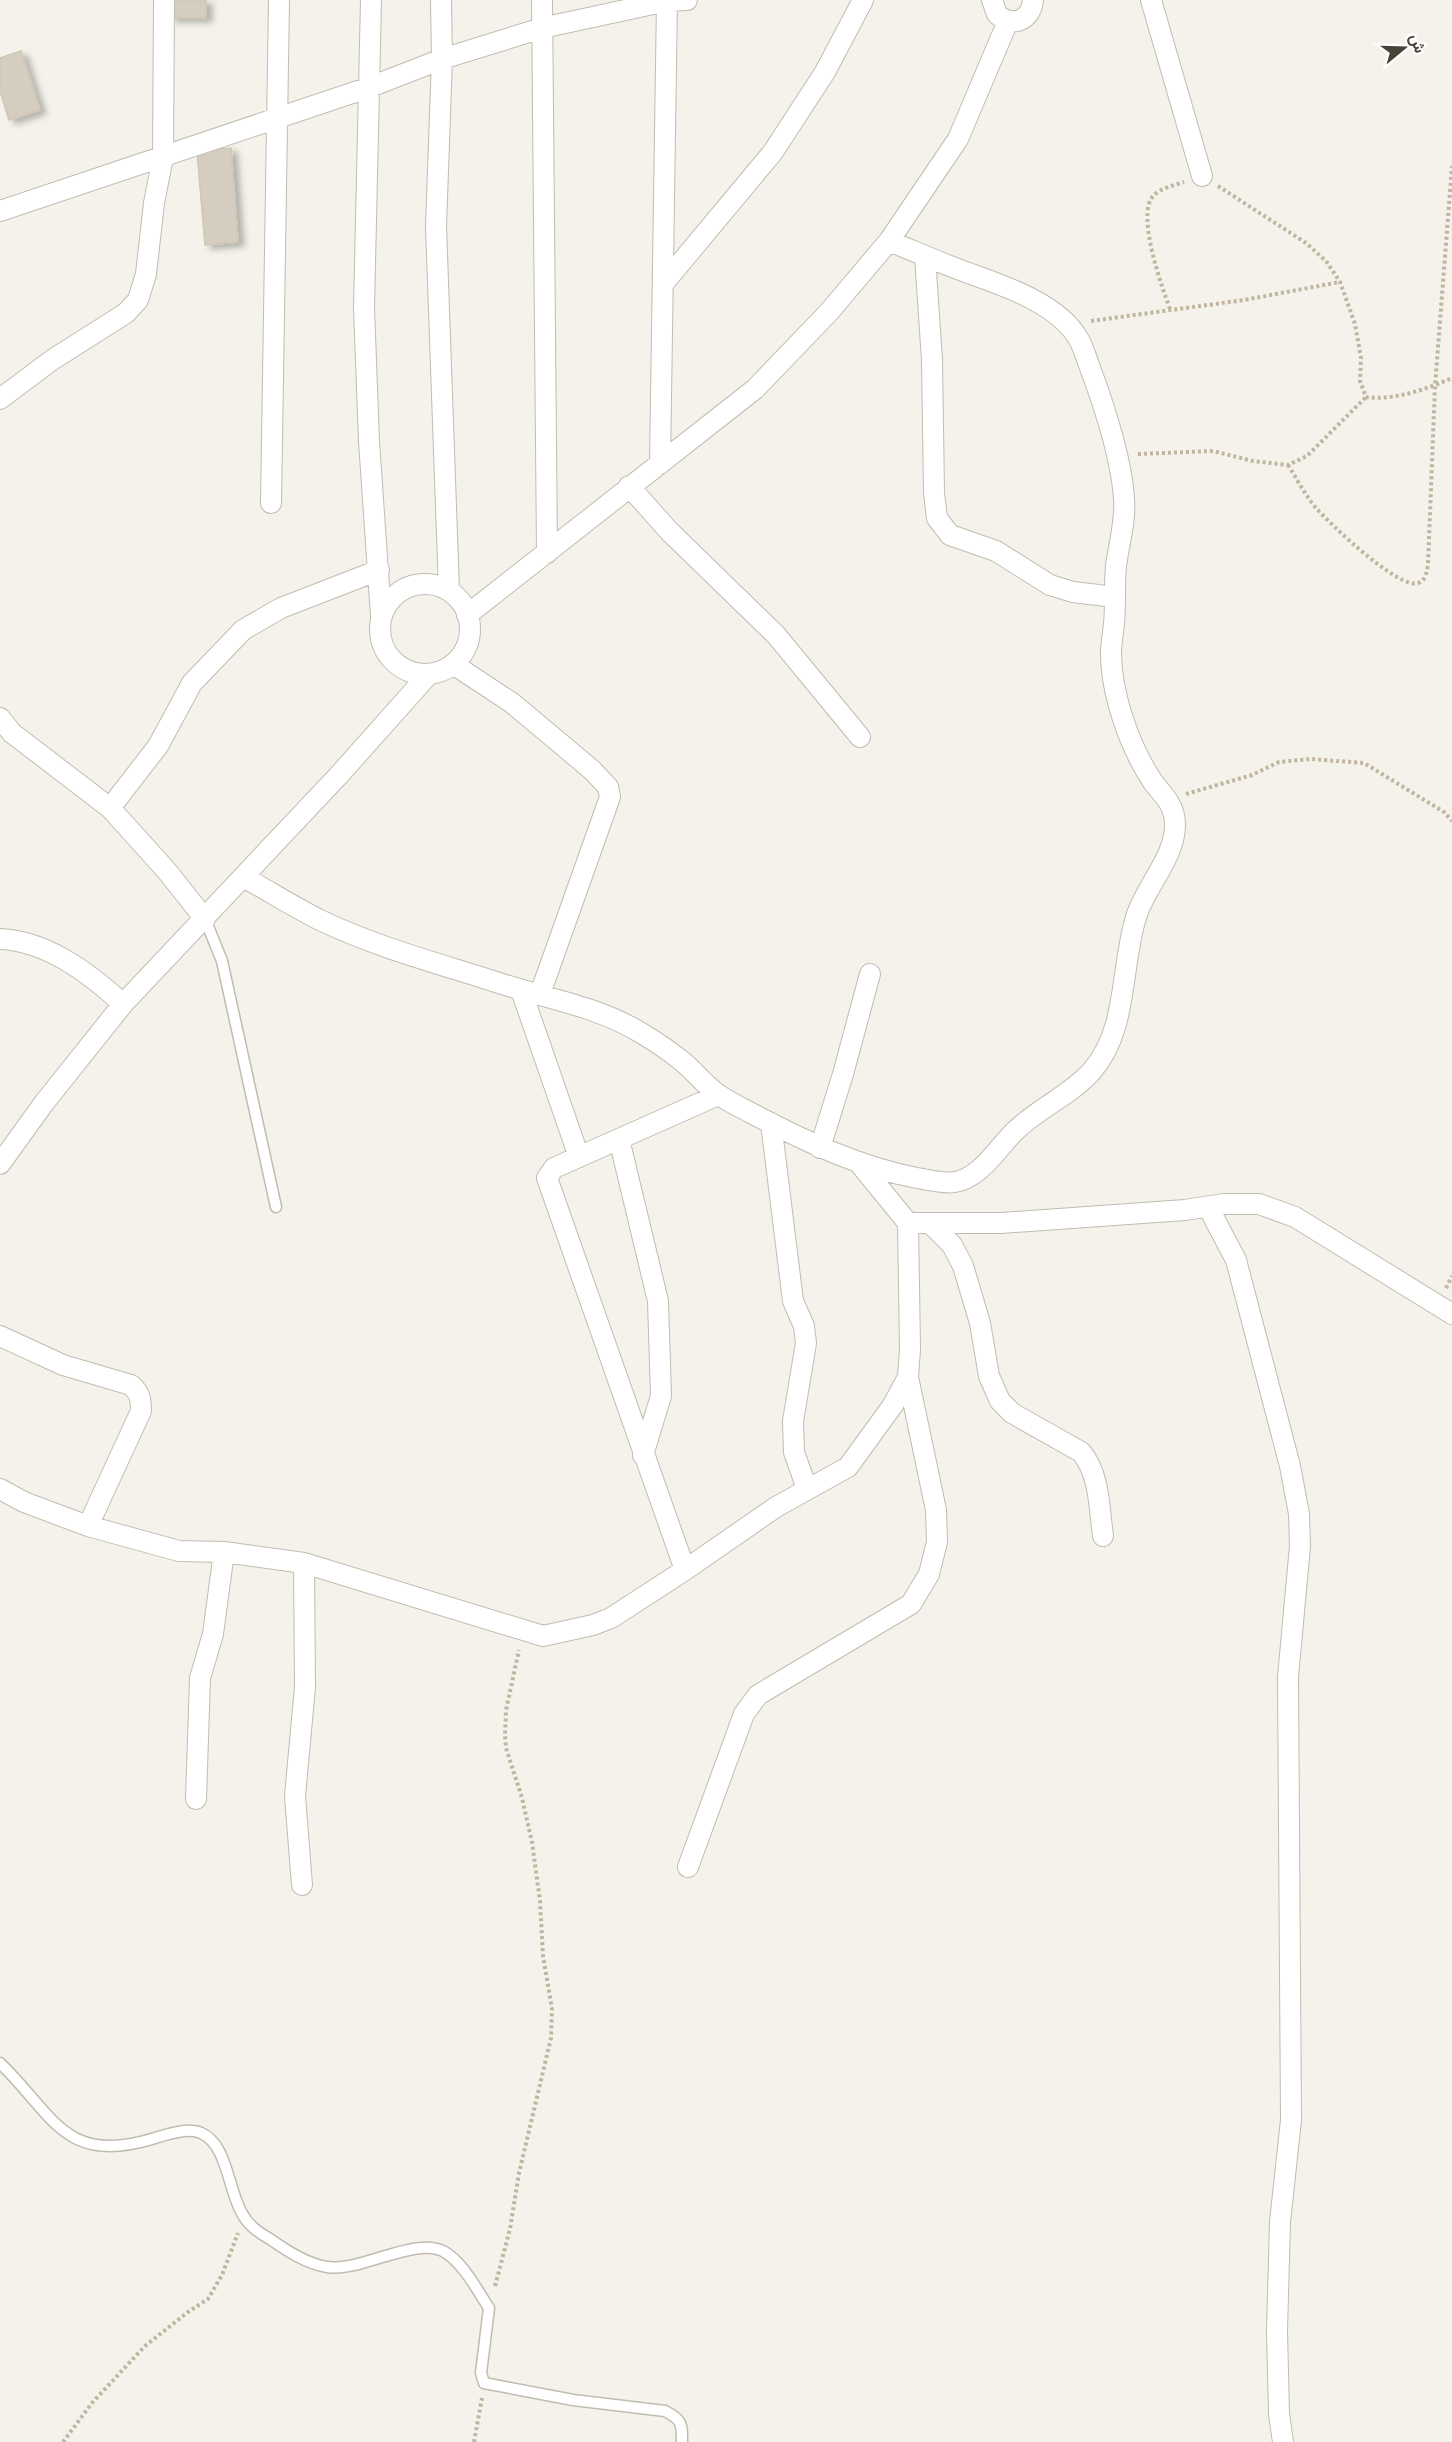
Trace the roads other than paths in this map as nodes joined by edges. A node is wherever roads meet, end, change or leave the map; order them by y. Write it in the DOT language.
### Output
graph roads {
  1 [pos="165,0"];
  2 [pos="279,0"];
  3 [pos="372,0"];
  4 [pos="441,0"];
  5 [pos="542,0"];
  6 [pos="674,0"];
  7 [pos="863,0"];
  8 [pos="1033,0"];
  9 [pos="1151,0"];
  10 [pos="988,1"];
  11 [pos="1008,21"];
  12 [pos="543,28"];
  13 [pos="442,59"];
  14 [pos="370,87"];
  15 [pos="279,116"];
  16 [pos="164,157"];
  17 [pos="1202,176"];
  18 [pos="0,211"];
  19 [pos="889,241"];
  20 [pos="925,256"];
  21 [pos="663,284"];
  22 [pos="0,399"];
  23 [pos="660,464"];
  24 [pos="629,486"];
  25 [pos="271,503"];
  26 [pos="547,553"];
  27 [pos="379,570"];
  28 [pos="449,591"];
  29 [pos="1115,597"];
  30 [pos="467,615"];
  31 [pos="381,616"];
  32 [pos="453,664"];
  33 [pos="429,674"];
  34 [pos="0,718"];
  35 [pos="860,737"];
  36 [pos="110,808"];
  37 [pos="243,877"];
  38 [pos="205,919"];
  39 [pos="0,939"];
  40 [pos="870,974"];
  41 [pos="520,990"];
  42 [pos="540,994"];
  43 [pos="123,1004"];
  44 [pos="718,1095"];
  45 [pos="771,1123"];
  46 [pos="619,1139"];
  47 [pos="820,1148"];
  48 [pos="579,1157"];
  49 [pos="859,1163"];
  50 [pos="0,1164"];
  51 [pos="276,1207"];
  52 [pos="1208,1207"];
  53 [pos="909,1223"];
  54 [pos="931,1224"];
  55 [pos="1452,1314"];
  56 [pos="0,1336"];
  57 [pos="908,1377"];
  58 [pos="643,1455"];
  59 [pos="0,1489"];
  60 [pos="807,1489"];
  61 [pos="88,1526"];
  62 [pos="1102,1536"];
  63 [pos="224,1552"];
  64 [pos="304,1563"];
  65 [pos="685,1570"];
  66 [pos="196,1799"];
  67 [pos="688,1867"];
  68 [pos="302,1885"];
  69 [pos="0,2063"];
  70 [pos="682,2442"];
  71 [pos="1283,2442"];
  1 -- 16 [label="street"];
  2 -- 15 [label="street"];
  3 -- 14 [label="street"];
  4 -- 13 [label="street"];
  5 -- 12 [label="street"];
  6 -- 12 [label="street"];
  6 -- 21 [label="street"];
  7 -- 21 [label="street"];
  8 -- 11 [label="street"];
  9 -- 17 [label="street"];
  10 -- 11 [label="street"];
  11 -- 19 [label="street"];
  12 -- 13 [label="street"];
  12 -- 26 [label="street"];
  13 -- 14 [label="street"];
  13 -- 28 [label="street"];
  14 -- 15 [label="street"];
  14 -- 27 [label="street"];
  15 -- 16 [label="street"];
  15 -- 25 [label="street"];
  16 -- 18 [label="street"];
  16 -- 22 [label="street"];
  19 -- 20 [label="street"];
  19 -- 23 [label="street"];
  20 -- 29 [label="street"];
  20 -- 29 [label="street"];
  21 -- 23 [label="street"];
  23 -- 24 [label="street"];
  24 -- 26 [label="street"];
  24 -- 35 [label="street"];
  26 -- 30 [label="street"];
  27 -- 31 [label="street"];
  27 -- 36 [label="street"];
  28 -- 30 [label="street"];
  28 -- 31 [label="street"];
  29 -- 49 [label="street"];
  30 -- 32 [label="street"];
  31 -- 33 [label="street"];
  32 -- 33 [label="street"];
  32 -- 42 [label="street"];
  33 -- 37 [label="street"];
  34 -- 36 [label="street"];
  36 -- 38 [label="street"];
  37 -- 38 [label="street"];
  37 -- 41 [label="street"];
  38 -- 43 [label="street"];
  38 -- 51 [label="lane"];
  39 -- 43 [label="street"];
  40 -- 47 [label="street"];
  41 -- 42 [label="street"];
  41 -- 48 [label="street"];
  42 -- 44 [label="street"];
  43 -- 50 [label="street"];
  44 -- 45 [label="street"];
  44 -- 46 [label="street"];
  45 -- 47 [label="street"];
  45 -- 60 [label="street"];
  46 -- 48 [label="street"];
  46 -- 58 [label="street"];
  47 -- 49 [label="street"];
  48 -- 58 [label="street"];
  49 -- 53 [label="street"];
  52 -- 54 [label="street"];
  52 -- 55 [label="street"];
  52 -- 71 [label="street"];
  53 -- 54 [label="street"];
  53 -- 57 [label="street"];
  54 -- 62 [label="street"];
  56 -- 61 [label="street"];
  57 -- 60 [label="street"];
  57 -- 67 [label="street"];
  58 -- 65 [label="street"];
  59 -- 61 [label="street"];
  60 -- 65 [label="street"];
  61 -- 63 [label="street"];
  63 -- 64 [label="street"];
  63 -- 66 [label="street"];
  64 -- 65 [label="street"];
  64 -- 68 [label="street"];
  69 -- 70 [label="lane"];
}
